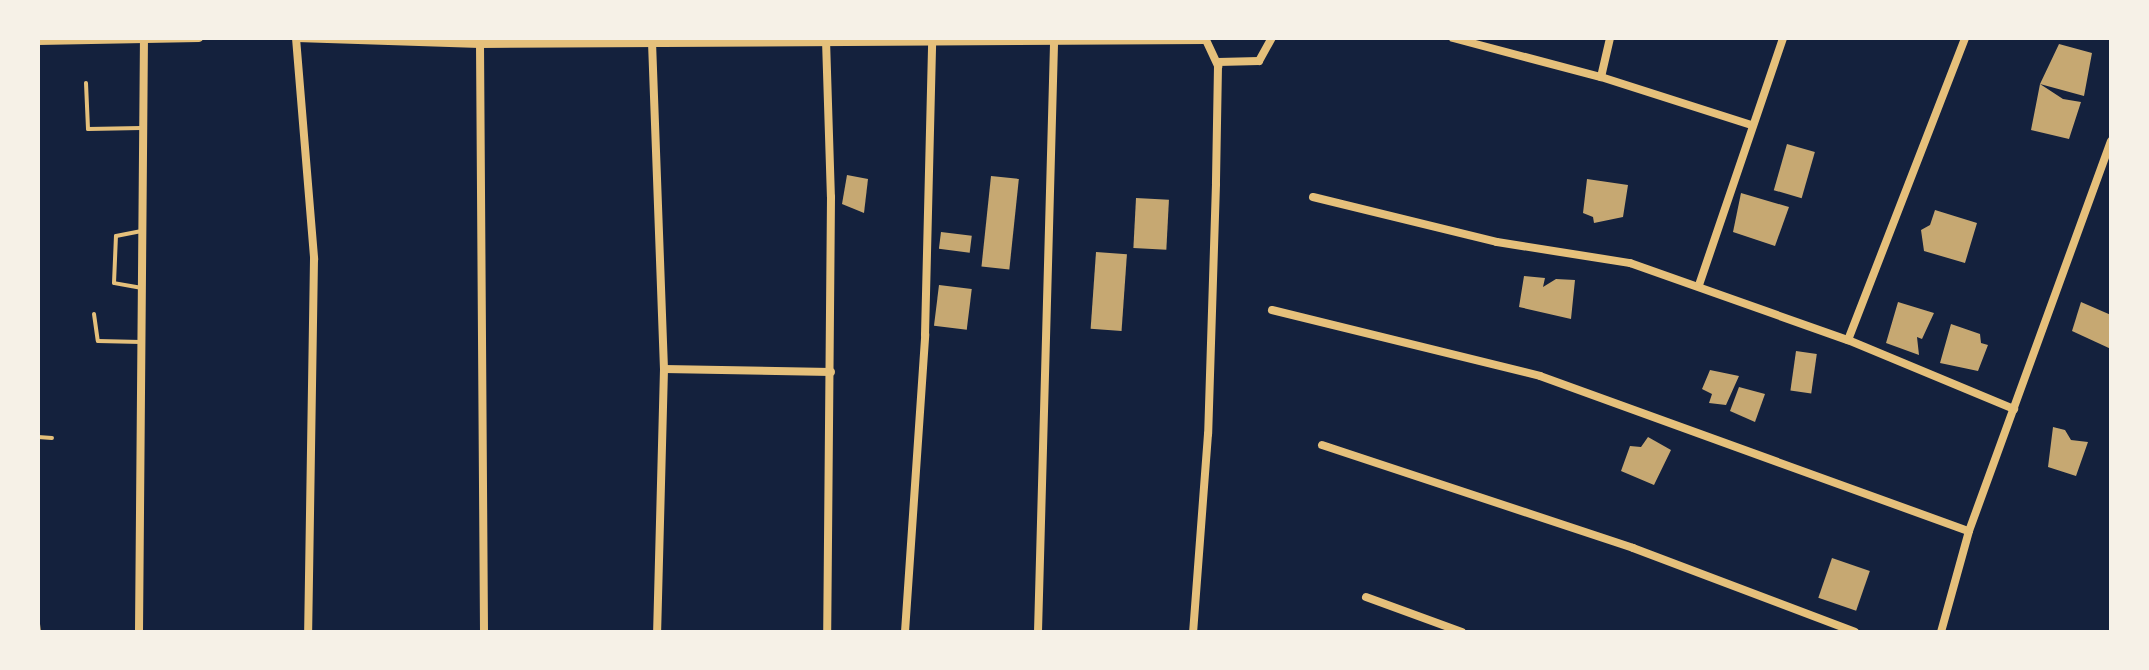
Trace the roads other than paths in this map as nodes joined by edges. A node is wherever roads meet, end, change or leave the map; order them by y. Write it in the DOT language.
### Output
graph roads {
  1 [pos="199,38"];
  2 [pos="296,38"];
  3 [pos="1272,38"];
  4 [pos="1453,38"];
  5 [pos="1610,38"];
  6 [pos="1783,38"];
  7 [pos="1965,38"];
  8 [pos="144,39"];
  9 [pos="945,39"];
  10 [pos="826,40"];
  11 [pos="932,40"];
  12 [pos="38,41"];
  13 [pos="495,41"];
  14 [pos="652,42"];
  15 [pos="480,44"];
  16 [pos="1054,44"];
  17 [pos="1222,62"];
  18 [pos="1601,77"];
  19 [pos="86,83"];
  20 [pos="1751,125"];
  21 [pos="143,128"];
  22 [pos="2111,141"];
  23 [pos="1313,197"];
  24 [pos="143,231"];
  25 [pos="1699,285"];
  26 [pos="142,288"];
  27 [pos="1272,310"];
  28 [pos="94,314"];
  29 [pos="1848,340"];
  30 [pos="141,342"];
  31 [pos="664,369"];
  32 [pos="831,372"];
  33 [pos="2014,409"];
  34 [pos="38,437"];
  35 [pos="52,438"];
  36 [pos="1322,445"];
  37 [pos="1969,531"];
  38 [pos="1366,597"];
  39 [pos="38,624"];
  40 [pos="39,632"];
  41 [pos="139,632"];
  42 [pos="308,632"];
  43 [pos="484,632"];
  44 [pos="657,632"];
  45 [pos="827,632"];
  46 [pos="905,632"];
  47 [pos="1038,632"];
  48 [pos="1193,632"];
  49 [pos="1462,632"];
  50 [pos="1855,632"];
  51 [pos="1941,632"];
  1 -- 8 [label="street"];
  2 -- 15 [label="street"];
  2 -- 42 [label="street"];
  3 -- 17 [label="street"];
  4 -- 18 [label="street"];
  5 -- 18 [label="street"];
  6 -- 20 [label="street"];
  7 -- 29 [label="street"];
  8 -- 12 [label="street"];
  8 -- 21 [label="street"];
  9 -- 11 [label="street"];
  9 -- 16 [label="street"];
  10 -- 11 [label="street"];
  10 -- 14 [label="street"];
  10 -- 32 [label="street"];
  11 -- 46 [label="street"];
  13 -- 14 [label="street"];
  13 -- 15 [label="street"];
  14 -- 31 [label="street"];
  15 -- 43 [label="street"];
  16 -- 17 [label="street"];
  16 -- 47 [label="street"];
  17 -- 48 [label="street"];
  18 -- 20 [label="street"];
  19 -- 21 [label="lane"];
  20 -- 25 [label="street"];
  21 -- 24 [label="street"];
  22 -- 33 [label="street"];
  23 -- 25 [label="street"];
  24 -- 26 [label="street"];
  24 -- 26 [label="lane"];
  25 -- 29 [label="street"];
  26 -- 30 [label="street"];
  27 -- 37 [label="street"];
  28 -- 30 [label="lane"];
  29 -- 33 [label="street"];
  30 -- 41 [label="street"];
  31 -- 32 [label="street"];
  31 -- 44 [label="street"];
  32 -- 45 [label="street"];
  33 -- 37 [label="street"];
  34 -- 35 [label="lane"];
  36 -- 50 [label="street"];
  37 -- 51 [label="street"];
  38 -- 49 [label="street"];
  39 -- 40 [label="lane"];
}
